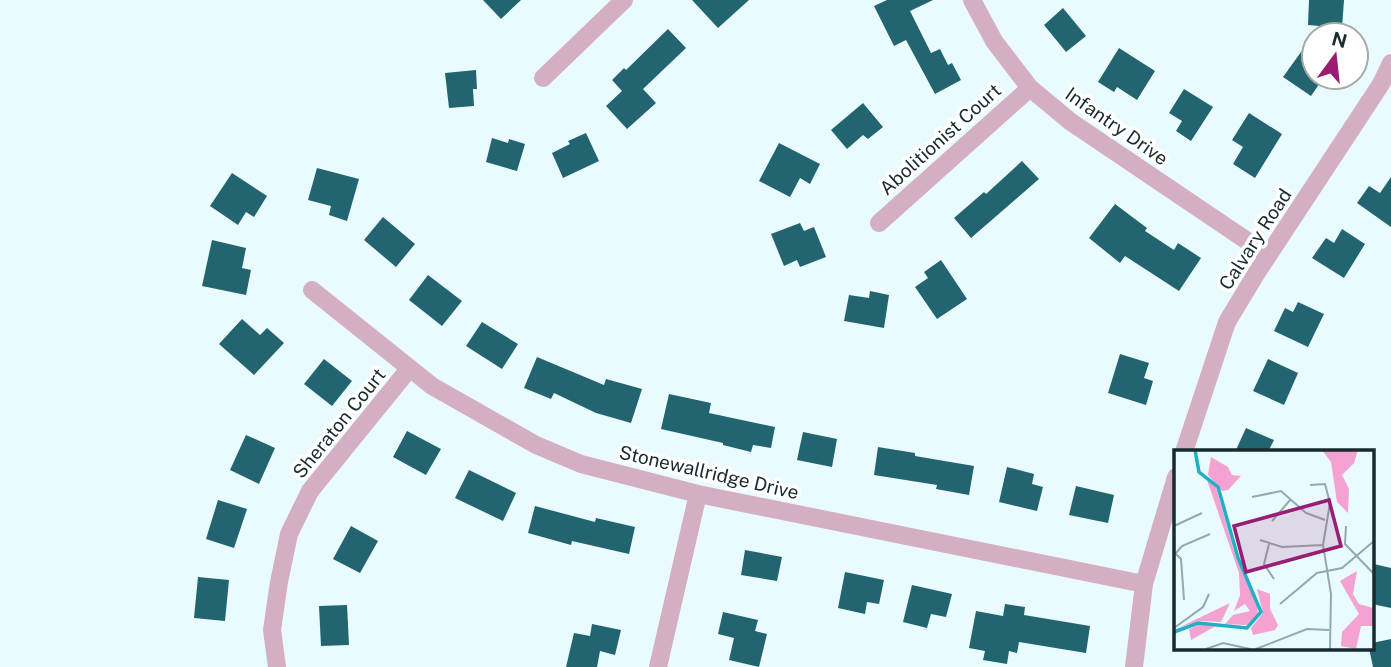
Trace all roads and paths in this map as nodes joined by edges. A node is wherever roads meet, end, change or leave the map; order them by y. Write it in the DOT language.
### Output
graph roads {
  1 [pos="624,0"];
  2 [pos="972,0"];
  3 [pos="1391,63"];
  4 [pos="543,78"];
  5 [pos="1030,88"];
  6 [pos="879,223"];
  7 [pos="1268,255"];
  8 [pos="312,290"];
  9 [pos="409,369"];
  10 [pos="1185,450"];
  11 [pos="1174,484"];
  12 [pos="698,494"];
  13 [pos="1144,584"];
  14 [pos="277,667"];
  15 [pos="658,667"];
  16 [pos="1134,667"];
  1 -- 4 [label="street"];
  2 -- 5 [label="street, Infantry Drive"];
  3 -- 7 [label="street, Calvary Road"];
  5 -- 6 [label="street, Abolitionist Court"];
  5 -- 7 [label="street, Infantry Drive"];
  7 -- 10 [label="street, Calvary Road"];
  8 -- 9 [label="street, Stonewallridge Drive"];
  9 -- 12 [label="street, Stonewallridge Drive"];
  9 -- 14 [label="street, Sheraton Court"];
  11 -- 13 [label="street"];
  12 -- 13 [label="street, Stonewallridge Drive"];
  12 -- 15 [label="street"];
  13 -- 16 [label="street"];
}
